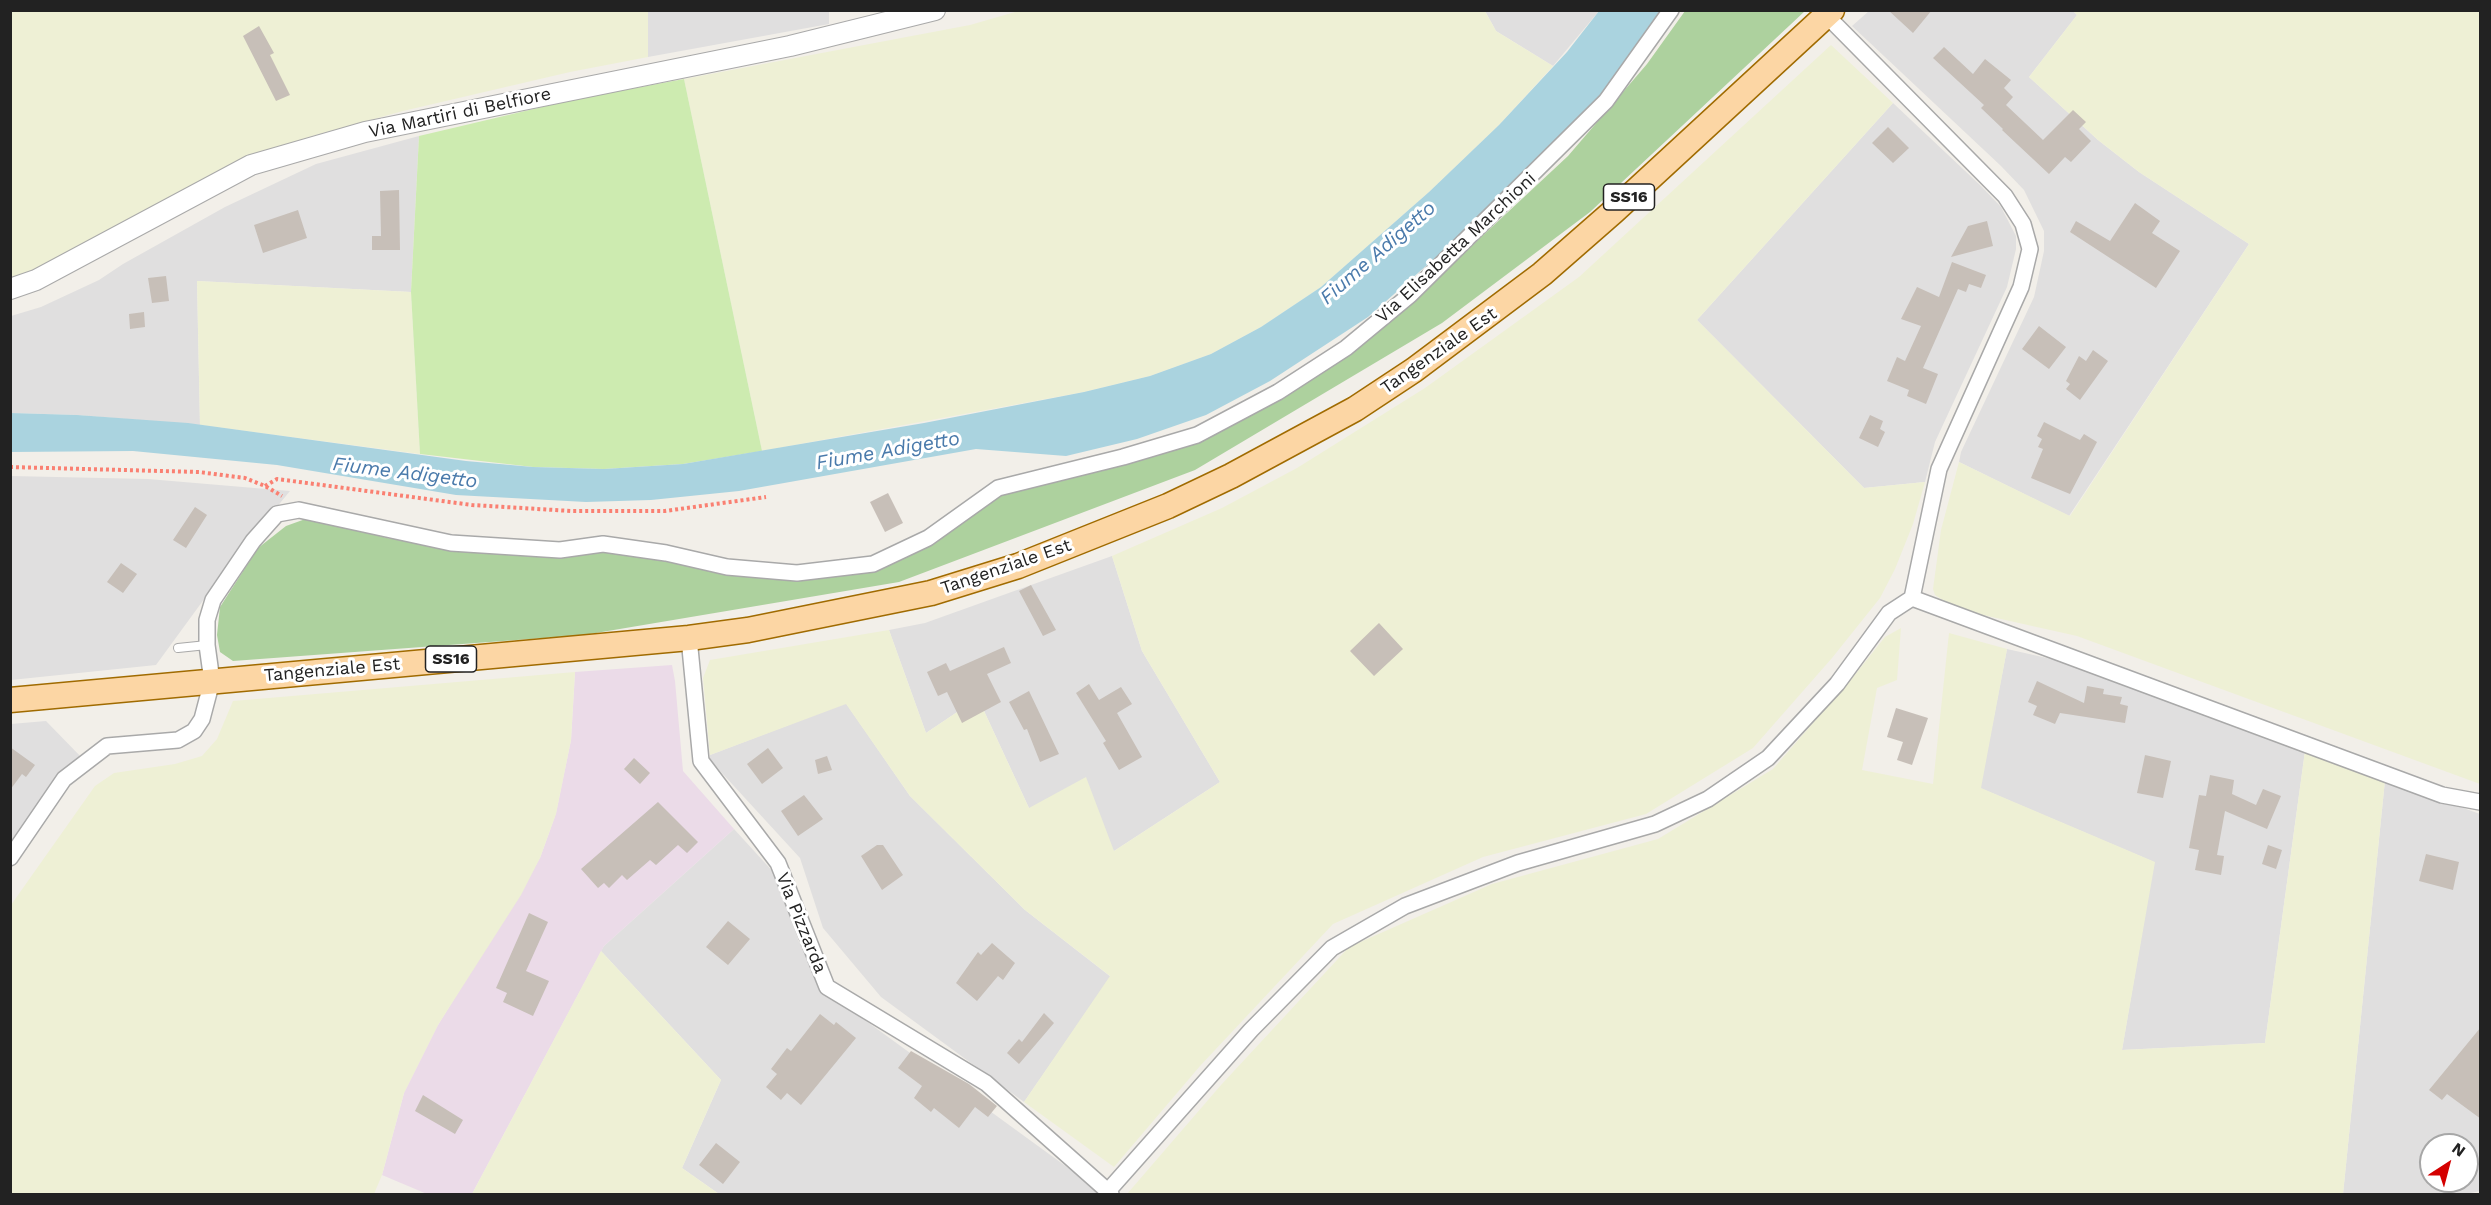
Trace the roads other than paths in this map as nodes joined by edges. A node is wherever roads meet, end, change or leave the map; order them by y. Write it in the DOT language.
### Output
graph roads {
  1 [pos="936,10"];
  2 [pos="1671,10"];
  3 [pos="1829,13"];
  4 [pos="10,289"];
  5 [pos="1912,598"];
  6 [pos="689,638"];
  7 [pos="207,645"];
  8 [pos="178,648"];
  9 [pos="212,681"];
  10 [pos="10,700"];
  11 [pos="2481,802"];
  12 [pos="10,858"];
  13 [pos="1109,1193"];
  1 -- 4 [label="street, Via Martiri di Belfiore"];
  2 -- 7 [label="street, Via Elisabetta Marchioni"];
  3 -- 5 [label="street"];
  3 -- 6 [label="main road, Tangenziale Est / SS16"];
  5 -- 11 [label="street"];
  5 -- 13 [label="street"];
  6 -- 9 [label="main road, Tangenziale Est / SS16"];
  6 -- 13 [label="street, Via Pizzarda"];
  7 -- 8 [label="lane"];
  7 -- 9 [label="street"];
  9 -- 10 [label="main road, Tangenziale Est / SS16"];
  9 -- 12 [label="street"];
}
